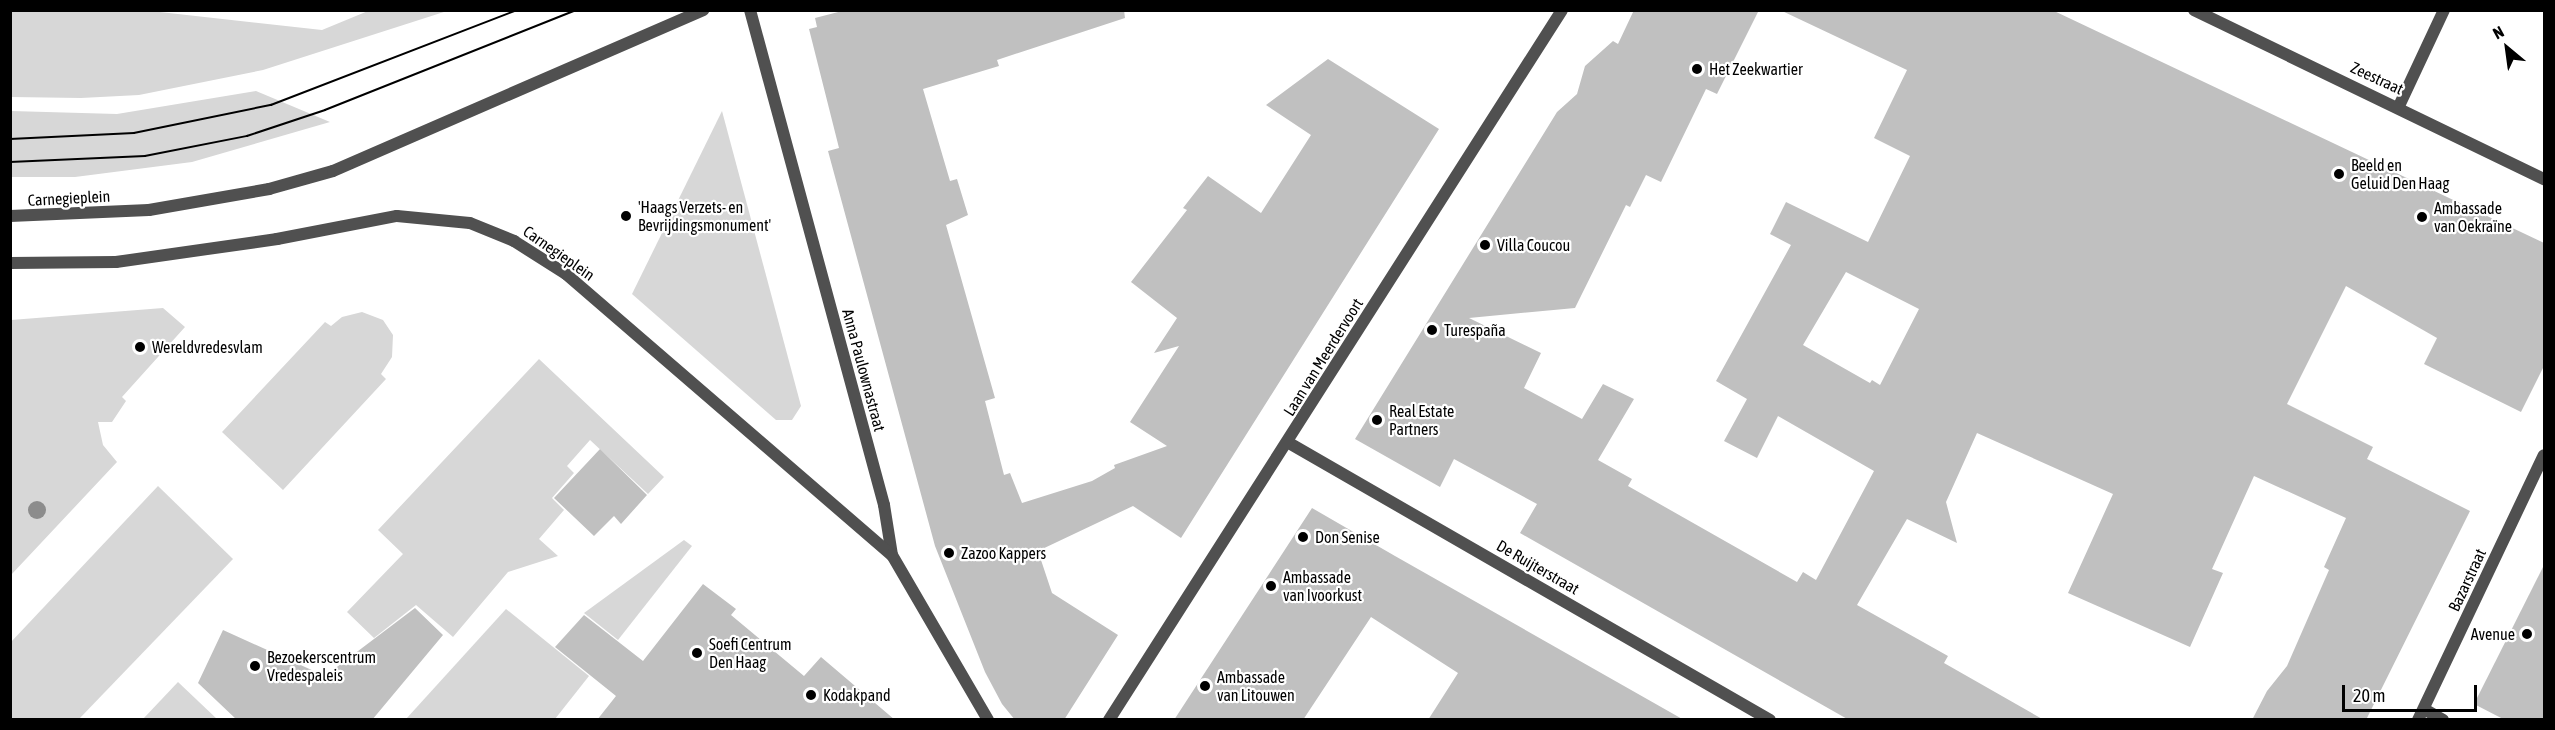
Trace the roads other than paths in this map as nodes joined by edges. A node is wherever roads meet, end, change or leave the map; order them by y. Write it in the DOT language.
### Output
graph roads {
  1 [pos="703,10"];
  2 [pos="750,10"];
  3 [pos="1562,10"];
  4 [pos="2194,10"];
  5 [pos="2444,10"];
  6 [pos="2399,106"];
  7 [pos="2544,179"];
  8 [pos="10,216"];
  9 [pos="10,263"];
  10 [pos="1289,442"];
  11 [pos="2544,455"];
  12 [pos="892,555"];
  13 [pos="2421,714"];
  14 [pos="988,720"];
  15 [pos="1109,720"];
  16 [pos="1770,720"];
  17 [pos="2443,720"];
  1 -- 8 [label="street, Carnegieplein"];
  2 -- 12 [label="street, Anna Paulownastraat"];
  3 -- 10 [label="street, Laan van Meerdervoort"];
  4 -- 6 [label="street, Zeestraat"];
  5 -- 6 [label="street"];
  6 -- 7 [label="street, Zeestraat"];
  9 -- 12 [label="street, Carnegieplein"];
  10 -- 15 [label="street, Laan van Meerdervoort"];
  10 -- 16 [label="street, De Ruijterstraat"];
  11 -- 13 [label="street, Bazarstraat"];
  12 -- 14 [label="street, Anna Paulownastraat"];
  13 -- 17 [label="street"];
}
